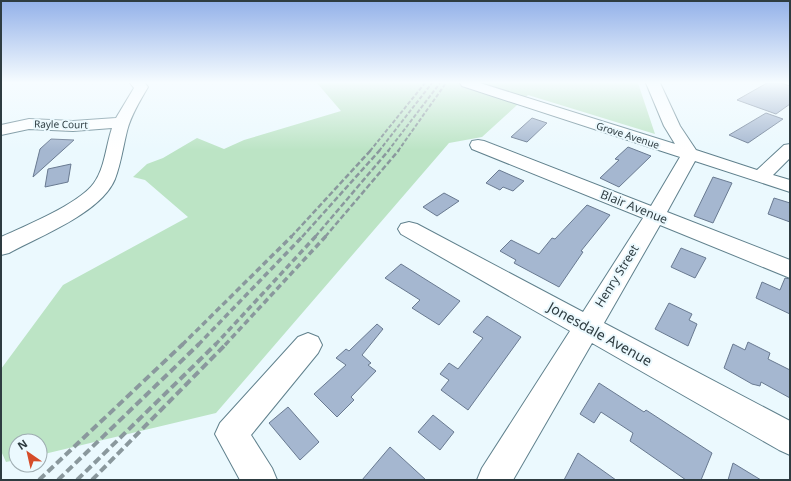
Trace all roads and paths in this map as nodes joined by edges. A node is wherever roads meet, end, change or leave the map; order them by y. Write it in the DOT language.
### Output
graph roads {
  1 [pos="131,105"];
  2 [pos="538,105"];
  3 [pos="663,105"];
  4 [pos="122,122"];
  5 [pos="1,130"];
  6 [pos="478,145"];
  7 [pos="790,149"];
  8 [pos="690,154"];
  9 [pos="761,176"];
  10 [pos="790,186"];
  11 [pos="655,216"];
  12 [pos="410,229"];
  13 [pos="1,247"];
  14 [pos="790,269"];
  15 [pos="586,326"];
  16 [pos="308,345"];
  17 [pos="790,439"];
  18 [pos="260,480"];
  19 [pos="494,480"];
  1 -- 4 [label="street"];
  2 -- 8 [label="street, Grove Avenue"];
  3 -- 8 [label="street"];
  4 -- 5 [label="street, Rayle Court"];
  4 -- 13 [label="street"];
  6 -- 11 [label="street, Blair Avenue"];
  7 -- 9 [label="street"];
  8 -- 9 [label="street, Grove Avenue"];
  8 -- 11 [label="street, Henry Street"];
  9 -- 10 [label="street, Grove Avenue"];
  11 -- 14 [label="street, Blair Avenue"];
  11 -- 15 [label="street, Henry Street"];
  12 -- 15 [label="street, Jonesdale Avenue"];
  15 -- 17 [label="street, Jonesdale Avenue"];
  15 -- 19 [label="street, Henry Street"];
  16 -- 18 [label="street"];
}
